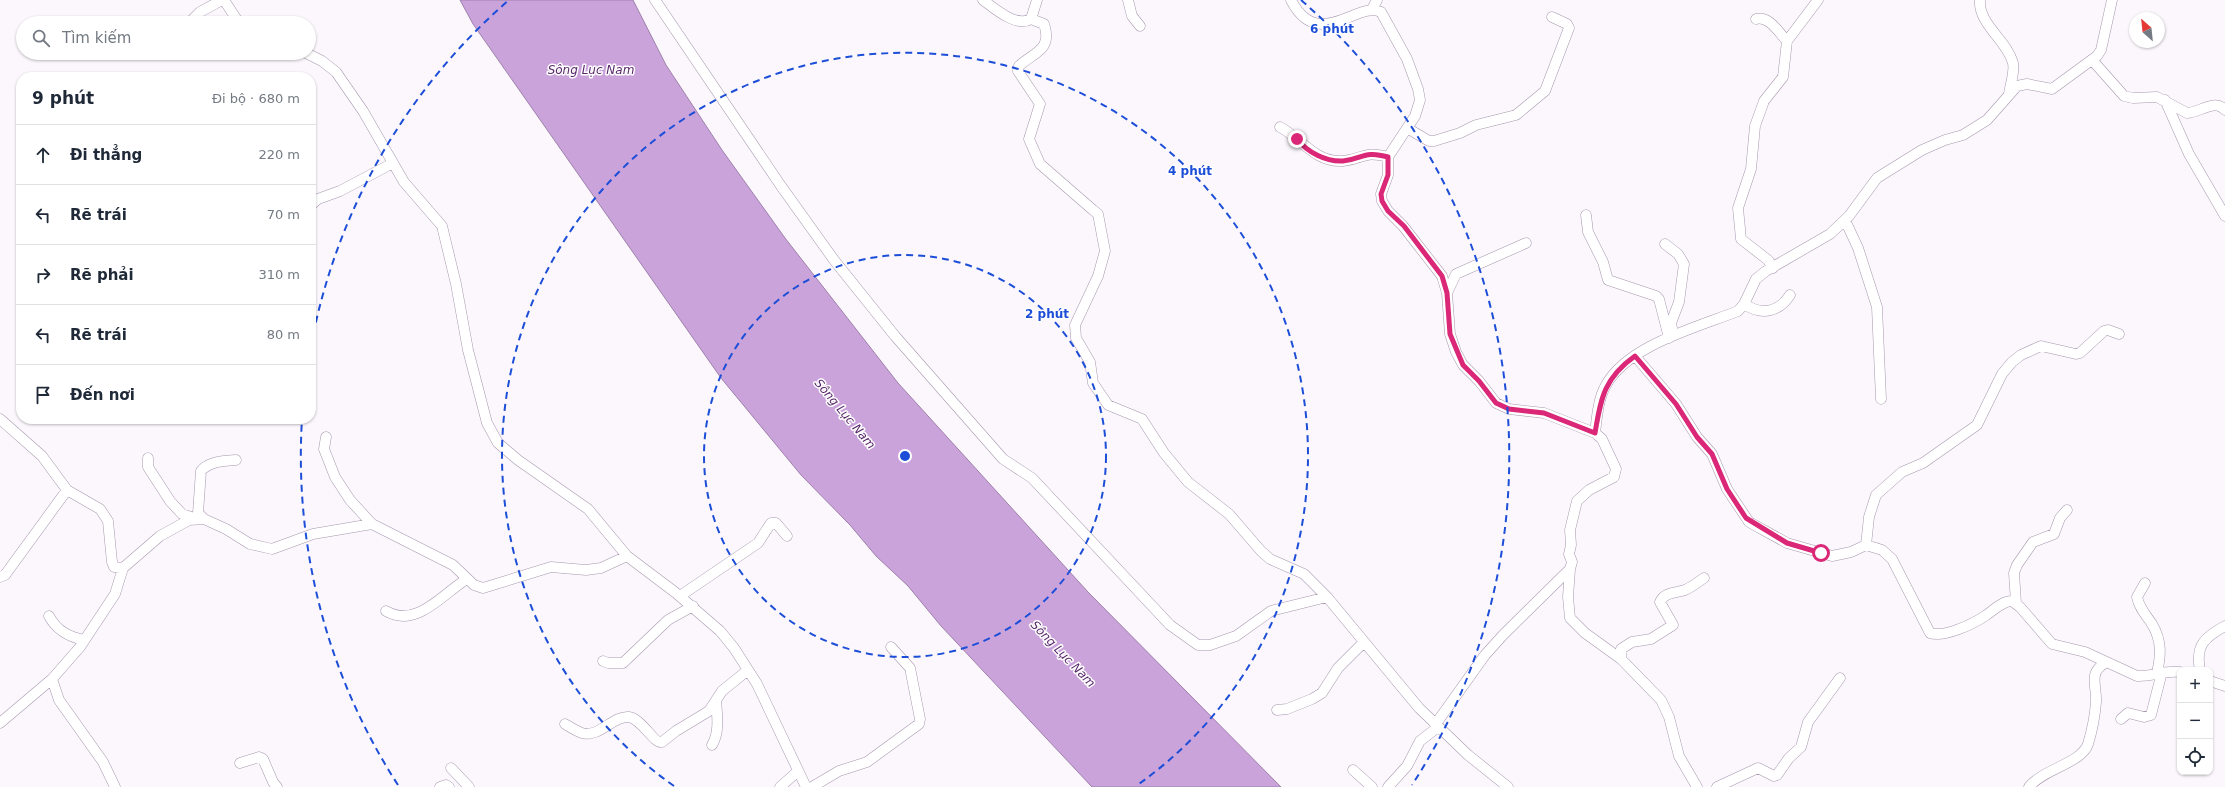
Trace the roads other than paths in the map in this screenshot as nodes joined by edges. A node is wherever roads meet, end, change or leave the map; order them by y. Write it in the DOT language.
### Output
graph roads {
  1 [pos="223,0"];
  2 [pos="655,0"];
  3 [pos="983,0"];
  4 [pos="1037,0"];
  5 [pos="1128,0"];
  6 [pos="1291,0"];
  7 [pos="1818,0"];
  8 [pos="1980,0"];
  9 [pos="2112,0"];
  10 [pos="1374,5"];
  11 [pos="196,16"];
  12 [pos="234,16"];
  13 [pos="1552,17"];
  14 [pos="1031,19"];
  15 [pos="1756,19"];
  16 [pos="1140,26"];
  17 [pos="1786,41"];
  18 [pos="316,58"];
  19 [pos="2093,61"];
  20 [pos="2009,94"];
  21 [pos="2165,100"];
  22 [pos="2225,110"];
  23 [pos="1280,127"];
  24 [pos="1407,128"];
  25 [pos="1388,157"];
  26 [pos="393,163"];
  27 [pos="316,201"];
  28 [pos="1586,215"];
  29 [pos="2225,216"];
  30 [pos="1845,220"];
  31 [pos="1526,243"];
  32 [pos="1664,244"];
  33 [pos="1772,268"];
  34 [pos="1447,293"];
  35 [pos="1790,295"];
  36 [pos="1744,304"];
  37 [pos="2119,334"];
  38 [pos="1671,337"];
  39 [pos="1635,356"];
  40 [pos="1881,399"];
  41 [pos="0,419"];
  42 [pos="1595,433"];
  43 [pos="326,437"];
  44 [pos="148,458"];
  45 [pos="236,460"];
  46 [pos="67,490"];
  47 [pos="2067,510"];
  48 [pos="200,519"];
  49 [pos="372,524"];
  50 [pos="788,536"];
  51 [pos="1866,545"];
  52 [pos="627,556"];
  53 [pos="124,568"];
  54 [pos="1570,569"];
  55 [pos="0,577"];
  56 [pos="1704,578"];
  57 [pos="467,579"];
  58 [pos="2145,583"];
  59 [pos="680,596"];
  60 [pos="1327,598"];
  61 [pos="2016,603"];
  62 [pos="692,606"];
  63 [pos="386,611"];
  64 [pos="49,616"];
  65 [pos="2225,626"];
  66 [pos="84,640"];
  67 [pos="1364,642"];
  68 [pos="891,647"];
  69 [pos="1621,659"];
  70 [pos="603,661"];
  71 [pos="2105,663"];
  72 [pos="2200,667"];
  73 [pos="748,670"];
  74 [pos="2160,672"];
  75 [pos="2177,672"];
  76 [pos="1840,678"];
  77 [pos="52,679"];
  78 [pos="2213,682"];
  79 [pos="2225,686"];
  80 [pos="716,700"];
  81 [pos="1276,710"];
  82 [pos="2121,719"];
  83 [pos="0,723"];
  84 [pos="565,724"];
  85 [pos="1437,726"];
  86 [pos="712,745"];
  87 [pos="240,764"];
  88 [pos="451,768"];
  89 [pos="1352,770"];
  90 [pos="797,772"];
  91 [pos="115,787"];
  92 [pos="277,787"];
  93 [pos="440,787"];
  94 [pos="449,787"];
  95 [pos="469,787"];
  96 [pos="780,787"];
  97 [pos="806,787"];
  98 [pos="812,787"];
  99 [pos="1372,787"];
  100 [pos="1388,787"];
  101 [pos="1508,787"];
  102 [pos="1697,787"];
  103 [pos="1717,787"];
  104 [pos="2030,787"];
  1 -- 11 [label="street"];
  1 -- 12 [label="street"];
  2 -- 60 [label="street"];
  3 -- 14 [label="street"];
  4 -- 14 [label="street"];
  5 -- 16 [label="street"];
  6 -- 10 [label="street"];
  7 -- 17 [label="street"];
  8 -- 20 [label="street"];
  9 -- 19 [label="street"];
  10 -- 24 [label="street"];
  13 -- 24 [label="street"];
  14 -- 60 [label="street"];
  15 -- 17 [label="street"];
  17 -- 33 [label="street"];
  18 -- 26 [label="street"];
  19 -- 20 [label="street"];
  19 -- 21 [label="street"];
  20 -- 30 [label="street"];
  21 -- 22 [label="street"];
  21 -- 29 [label="street"];
  23 -- 25 [label="street"];
  24 -- 25 [label="street"];
  25 -- 34 [label="street"];
  26 -- 27 [label="street"];
  26 -- 52 [label="street"];
  28 -- 38 [label="street"];
  30 -- 33 [label="street"];
  30 -- 40 [label="street"];
  31 -- 34 [label="street"];
  32 -- 38 [label="street"];
  33 -- 36 [label="street"];
  34 -- 42 [label="street"];
  35 -- 36 [label="street"];
  36 -- 38 [label="street"];
  37 -- 51 [label="street"];
  38 -- 39 [label="street"];
  39 -- 42 [label="street"];
  39 -- 51 [label="street"];
  41 -- 46 [label="street"];
  42 -- 54 [label="street"];
  43 -- 49 [label="street"];
  44 -- 48 [label="street"];
  45 -- 48 [label="street"];
  46 -- 53 [label="street"];
  46 -- 55 [label="street"];
  47 -- 61 [label="street"];
  48 -- 49 [label="street"];
  48 -- 53 [label="street"];
  49 -- 57 [label="street"];
  50 -- 59 [label="street"];
  51 -- 61 [label="street"];
  52 -- 57 [label="street"];
  52 -- 59 [label="street"];
  53 -- 66 [label="street"];
  54 -- 69 [label="street"];
  54 -- 85 [label="street"];
  56 -- 69 [label="street"];
  57 -- 63 [label="street"];
  58 -- 74 [label="street"];
  59 -- 62 [label="street"];
  60 -- 67 [label="street"];
  61 -- 71 [label="street"];
  62 -- 70 [label="street"];
  62 -- 73 [label="street"];
  64 -- 66 [label="street"];
  65 -- 72 [label="street"];
  66 -- 77 [label="street"];
  67 -- 81 [label="street"];
  67 -- 85 [label="street"];
  68 -- 98 [label="street"];
  69 -- 102 [label="street"];
  71 -- 74 [label="street"];
  71 -- 104 [label="street"];
  73 -- 80 [label="street"];
  73 -- 90 [label="street"];
  74 -- 75 [label="street"];
  74 -- 82 [label="street"];
  76 -- 103 [label="street"];
  77 -- 83 [label="street"];
  77 -- 91 [label="street"];
  78 -- 79 [label="street"];
  80 -- 84 [label="street"];
  80 -- 86 [label="street"];
  85 -- 100 [label="street"];
  85 -- 101 [label="street"];
  87 -- 92 [label="street"];
  88 -- 95 [label="street"];
  89 -- 99 [label="street"];
  90 -- 96 [label="street"];
  90 -- 97 [label="street"];
  93 -- 94 [label="street"];
}
